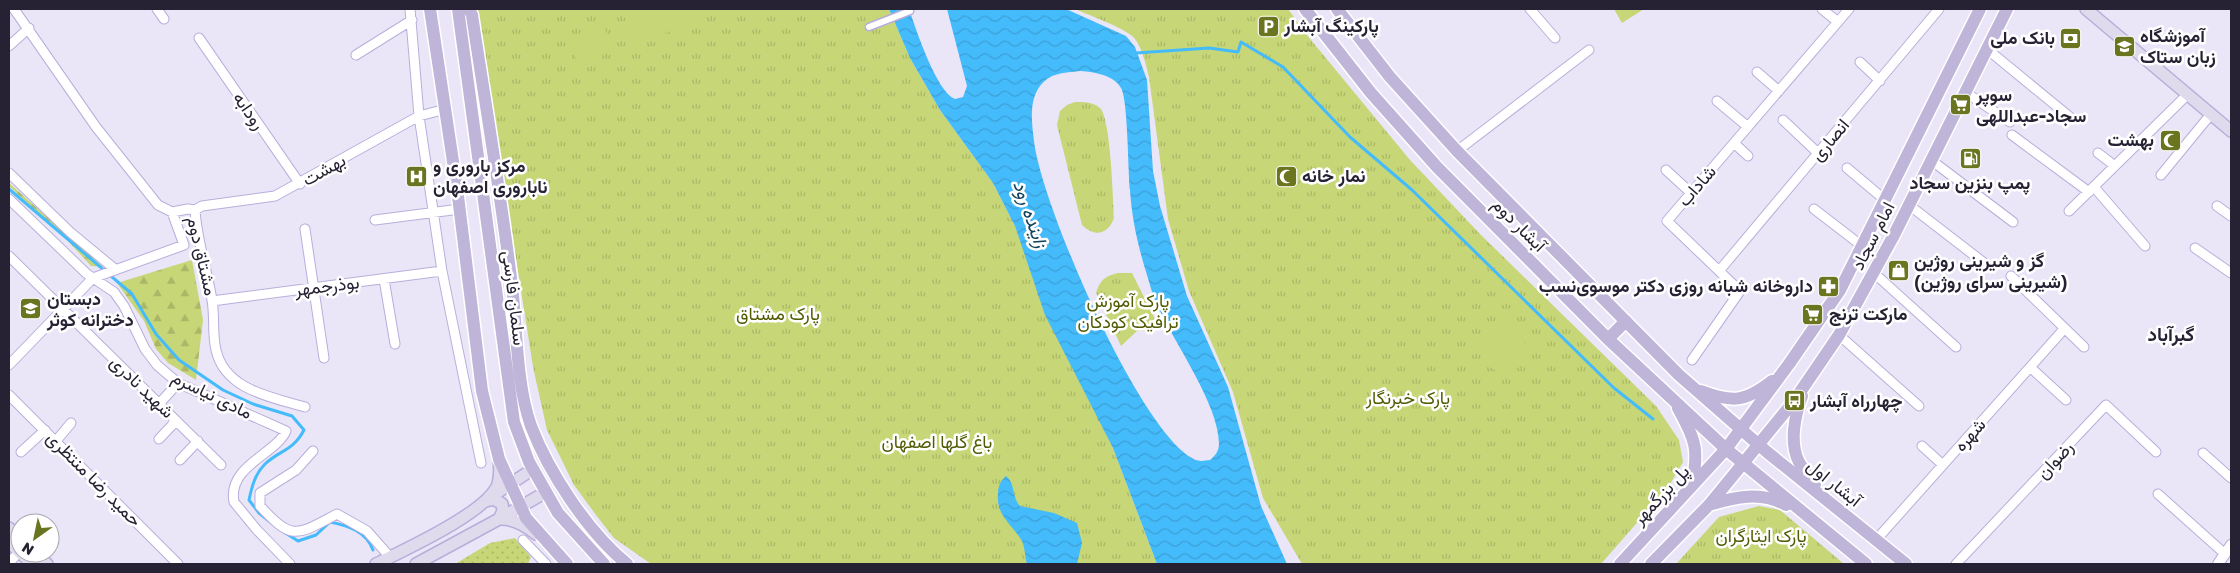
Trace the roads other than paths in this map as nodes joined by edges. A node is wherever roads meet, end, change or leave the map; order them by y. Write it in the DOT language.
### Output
graph roads {
  1 [pos="15,9"];
  2 [pos="157,9"];
  3 [pos="410,9"];
  4 [pos="430,9"];
  5 [pos="458,9"];
  6 [pos="469,9"];
  7 [pos="1305,9"];
  8 [pos="1337,9"];
  9 [pos="1530,9"];
  10 [pos="1822,9"];
  11 [pos="1849,9"];
  12 [pos="1939,9"];
  13 [pos="1980,9"];
  14 [pos="2007,9"];
  15 [pos="2087,9"];
  16 [pos="910,11"];
  17 [pos="164,19"];
  18 [pos="412,20"];
  19 [pos="1838,22"];
  20 [pos="869,27"];
  21 [pos="29,28"];
  22 [pos="199,38"];
  23 [pos="1555,38"];
  24 [pos="9,46"];
  25 [pos="1987,49"];
  26 [pos="1589,50"];
  27 [pos="356,55"];
  28 [pos="1860,62"];
  29 [pos="1756,72"];
  30 [pos="1880,81"];
  31 [pos="1779,91"];
  32 [pos="1965,92"];
  33 [pos="2188,94"];
  34 [pos="1717,101"];
  35 [pos="446,110"];
  36 [pos="2211,114"];
  37 [pos="419,116"];
  38 [pos="2070,118"];
  39 [pos="1783,120"];
  40 [pos="2010,122"];
  41 [pos="1748,127"];
  42 [pos="2231,131"];
  43 [pos="2012,135"];
  44 [pos="1734,143"];
  45 [pos="1457,151"];
  46 [pos="2098,153"];
  47 [pos="1818,154"];
  48 [pos="1748,156"];
  49 [pos="1931,160"];
  50 [pos="2115,166"];
  51 [pos="1847,168"];
  52 [pos="1666,170"];
  53 [pos="9,173"];
  54 [pos="2161,175"];
  55 [pos="300,184"];
  56 [pos="2091,189"];
  57 [pos="1691,193"];
  58 [pos="9,199"];
  59 [pos="1884,200"];
  60 [pos="1909,205"];
  61 [pos="2217,206"];
  62 [pos="460,209"];
  63 [pos="1814,209"];
  64 [pos="195,210"];
  65 [pos="2069,211"];
  66 [pos="172,212"];
  67 [pos="434,212"];
  68 [pos="2231,216"];
  69 [pos="375,220"];
  70 [pos="2013,222"];
  71 [pos="305,229"];
  72 [pos="1862,246"];
  73 [pos="2145,246"];
  74 [pos="2195,248"];
  75 [pos="9,256"];
  76 [pos="1988,266"];
  77 [pos="116,270"];
  78 [pos="442,270"];
  79 [pos="1719,271"];
  80 [pos="1874,273"];
  81 [pos="2231,273"];
  82 [pos="2011,276"];
  83 [pos="93,278"];
  84 [pos="384,279"];
  85 [pos="313,288"];
  86 [pos="212,302"];
  87 [pos="63,309"];
  88 [pos="1626,321"];
  89 [pos="2064,329"];
  90 [pos="1838,335"];
  91 [pos="1608,339"];
  92 [pos="395,344"];
  93 [pos="1956,347"];
  94 [pos="2084,347"];
  95 [pos="324,358"];
  96 [pos="1692,360"];
  97 [pos="9,364"];
  98 [pos="2030,367"];
  99 [pos="1784,370"];
  100 [pos="1806,382"];
  101 [pos="178,383"];
  102 [pos="1692,387"];
  103 [pos="9,395"];
  104 [pos="1674,399"];
  105 [pos="2066,400"];
  106 [pos="158,405"];
  107 [pos="1919,406"];
  108 [pos="305,407"];
  109 [pos="176,421"];
  110 [pos="71,423"];
  111 [pos="1741,429"];
  112 [pos="45,430"];
  113 [pos="159,439"];
  114 [pos="56,441"];
  115 [pos="198,441"];
  116 [pos="1759,444"];
  117 [pos="1922,446"];
  118 [pos="1726,449"];
  119 [pos="313,450"];
  120 [pos="21,452"];
  121 [pos="2156,452"];
  122 [pos="2202,453"];
  123 [pos="499,459"];
  124 [pos="180,460"];
  125 [pos="481,463"];
  126 [pos="1743,463"];
  127 [pos="221,465"];
  128 [pos="1943,465"];
  129 [pos="533,469"];
  130 [pos="2231,478"];
  131 [pos="510,484"];
  132 [pos="1692,488"];
  133 [pos="546,492"];
  134 [pos="2158,494"];
  135 [pos="1828,500"];
  136 [pos="484,502"];
  137 [pos="1709,505"];
  138 [pos="521,506"];
  139 [pos="1807,516"];
  140 [pos="500,519"];
  141 [pos="523,540"];
  142 [pos="1876,540"];
  143 [pos="546,541"];
  144 [pos="2231,545"];
  145 [pos="2225,554"];
  146 [pos="390,557"];
  147 [pos="422,563"];
  148 [pos="1902,563"];
  149 [pos="178,564"];
  150 [pos="290,564"];
  151 [pos="376,564"];
  152 [pos="546,564"];
  153 [pos="566,564"];
  154 [pos="604,564"];
  155 [pos="627,564"];
  156 [pos="1620,564"];
  157 [pos="1651,564"];
  158 [pos="1866,564"];
  159 [pos="1956,564"];
  160 [pos="2218,564"];
  1 -- 21 [label="street, مشتاق دوم"];
  2 -- 17 [label="street"];
  3 -- 18 [label="street"];
  4 -- 35 [label="main road"];
  5 -- 129 [label="main road, سلمان فارسی"];
  6 -- 155 [label="main road"];
  7 -- 91 [label="main road, آبشار دوم"];
  8 -- 45 [label="main road, آبشار دوم"];
  9 -- 23 [label="street"];
  10 -- 19 [label="street"];
  11 -- 19 [label="street, شاداب"];
  12 -- 30 [label="street, انصاری"];
  13 -- 59 [label="main road, امام سجاد"];
  14 -- 25 [label="main road, امام سجاد"];
  15 -- 33 [label="main road"];
  16 -- 20 [label="street"];
  18 -- 27 [label="street"];
  18 -- 37 [label="street"];
  19 -- 31 [label="street, شاداب"];
  21 -- 24 [label="street"];
  21 -- 66 [label="street, مشتاق دوم"];
  22 -- 55 [label="street, رودابه"];
  25 -- 32 [label="main road, امام سجاد"];
  25 -- 38 [label="street"];
  26 -- 45 [label="street"];
  28 -- 30 [label="street"];
  29 -- 31 [label="street"];
  30 -- 47 [label="street, انصاری"];
  31 -- 41 [label="street, شاداب"];
  32 -- 40 [label="street"];
  32 -- 49 [label="main road, امام سجاد"];
  33 -- 36 [label="main road"];
  33 -- 50 [label="street"];
  34 -- 41 [label="street"];
  35 -- 37 [label="street, بهشت"];
  35 -- 62 [label="main road"];
  36 -- 42 [label="main road"];
  36 -- 54 [label="street"];
  37 -- 55 [label="street, بهشت"];
  37 -- 67 [label="street"];
  39 -- 47 [label="street"];
  41 -- 44 [label="street, شاداب"];
  43 -- 56 [label="street"];
  44 -- 48 [label="street"];
  44 -- 57 [label="street, شاداب"];
  45 -- 88 [label="main road, آبشار دوم"];
  46 -- 50 [label="street"];
  47 -- 79 [label="street, انصاری"];
  49 -- 60 [label="main road, امام سجاد"];
  49 -- 70 [label="street"];
  50 -- 56 [label="street"];
  51 -- 59 [label="street"];
  52 -- 57 [label="street"];
  53 -- 77 [label="street"];
  55 -- 64 [label="street, بهشت"];
  56 -- 65 [label="street"];
  56 -- 73 [label="street"];
  57 -- 79 [label="street, شاداب"];
  58 -- 83 [label="street, مادی نیاسرم"];
  59 -- 72 [label="main road, امام سجاد"];
  60 -- 76 [label="street"];
  60 -- 80 [label="main road, امام سجاد"];
  61 -- 68 [label="street"];
  62 -- 67 [label="street"];
  62 -- 123 [label="main road"];
  63 -- 72 [label="street"];
  64 -- 66 [label="street, مشتاق دوم"];
  64 -- 86 [label="street, مشتاق دوم"];
  66 -- 77 [label="street"];
  67 -- 69 [label="street"];
  67 -- 78 [label="street"];
  71 -- 85 [label="street"];
  72 -- 99 [label="main road, امام سجاد"];
  74 -- 81 [label="street"];
  75 -- 87 [label="street, شهید نادری"];
  77 -- 83 [label="street"];
  78 -- 84 [label="street, بوذرجمهر"];
  78 -- 125 [label="street"];
  79 -- 96 [label="street, شاداب"];
  80 -- 90 [label="main road, امام سجاد"];
  80 -- 93 [label="street"];
  82 -- 89 [label="street"];
  83 -- 87 [label="street"];
  83 -- 101 [label="street, مادی نیاسرم"];
  84 -- 85 [label="street, بوذرجمهر"];
  84 -- 92 [label="street"];
  85 -- 86 [label="street, بوذرجمهر"];
  85 -- 95 [label="street"];
  86 -- 108 [label="street, مشتاق دوم"];
  87 -- 97 [label="street"];
  87 -- 106 [label="street, شهید نادری"];
  88 -- 91 [label="main road"];
  88 -- 102 [label="main road, آبشار دوم"];
  89 -- 94 [label="street"];
  89 -- 98 [label="street, شهره"];
  90 -- 100 [label="main road, امام سجاد"];
  90 -- 107 [label="street"];
  91 -- 104 [label="main road, آبشار دوم"];
  98 -- 105 [label="street"];
  98 -- 128 [label="street, شهره"];
  99 -- 102 [label="main road"];
  99 -- 111 [label="main road, امام سجاد"];
  100 -- 116 [label="main road, امام سجاد"];
  100 -- 135 [label="main road"];
  101 -- 106 [label="street"];
  101 -- 150 [label="street, مادی نیاسرم"];
  102 -- 111 [label="main road, آبشار دوم"];
  103 -- 112 [label="street, حمید رضا منتظری"];
  104 -- 118 [label="main road, آبشار دوم"];
  104 -- 132 [label="main road"];
  106 -- 109 [label="street, شهید نادری"];
  109 -- 113 [label="street"];
  109 -- 115 [label="street, شهید نادری"];
  110 -- 114 [label="street"];
  111 -- 116 [label="main road, آبشار اول"];
  111 -- 118 [label="main road, امام سجاد"];
  112 -- 114 [label="street, حمید رضا منتظری"];
  112 -- 120 [label="street"];
  114 -- 149 [label="street, حمید رضا منتظری"];
  115 -- 124 [label="street"];
  115 -- 127 [label="street, شهید نادری"];
  116 -- 126 [label="main road, امام سجاد"];
  116 -- 135 [label="main road, آبشار اول"];
  117 -- 128 [label="street"];
  118 -- 126 [label="main road"];
  118 -- 132 [label="main road, پل بزرگمهر"];
  119 -- 146 [label="street"];
  121 -- 159 [label="street, رضوان"];
  122 -- 130 [label="street"];
  123 -- 131 [label="main road"];
  123 -- 136 [label="main road"];
  126 -- 137 [label="main road"];
  126 -- 139 [label="main road"];
  128 -- 142 [label="street, شهره"];
  129 -- 131 [label="main road"];
  129 -- 133 [label="main road, سلمان فارسی"];
  131 -- 136 [label="main road"];
  131 -- 138 [label="main road"];
  132 -- 156 [label="main road, پل بزرگمهر"];
  133 -- 138 [label="main road"];
  133 -- 154 [label="main road, سلمان فارسی"];
  134 -- 145 [label="street"];
  135 -- 142 [label="main road, آبشار اول"];
  136 -- 140 [label="main road"];
  136 -- 146 [label="main road"];
  137 -- 139 [label="main road"];
  137 -- 157 [label="main road"];
  138 -- 140 [label="main road"];
  138 -- 143 [label="main road"];
  139 -- 158 [label="main road"];
  140 -- 143 [label="main road"];
  140 -- 147 [label="main road"];
  141 -- 152 [label="street"];
  142 -- 148 [label="main road, آبشار اول"];
  143 -- 153 [label="main road"];
  144 -- 145 [label="street"];
  145 -- 160 [label="street"];
  146 -- 151 [label="main road"];
}
